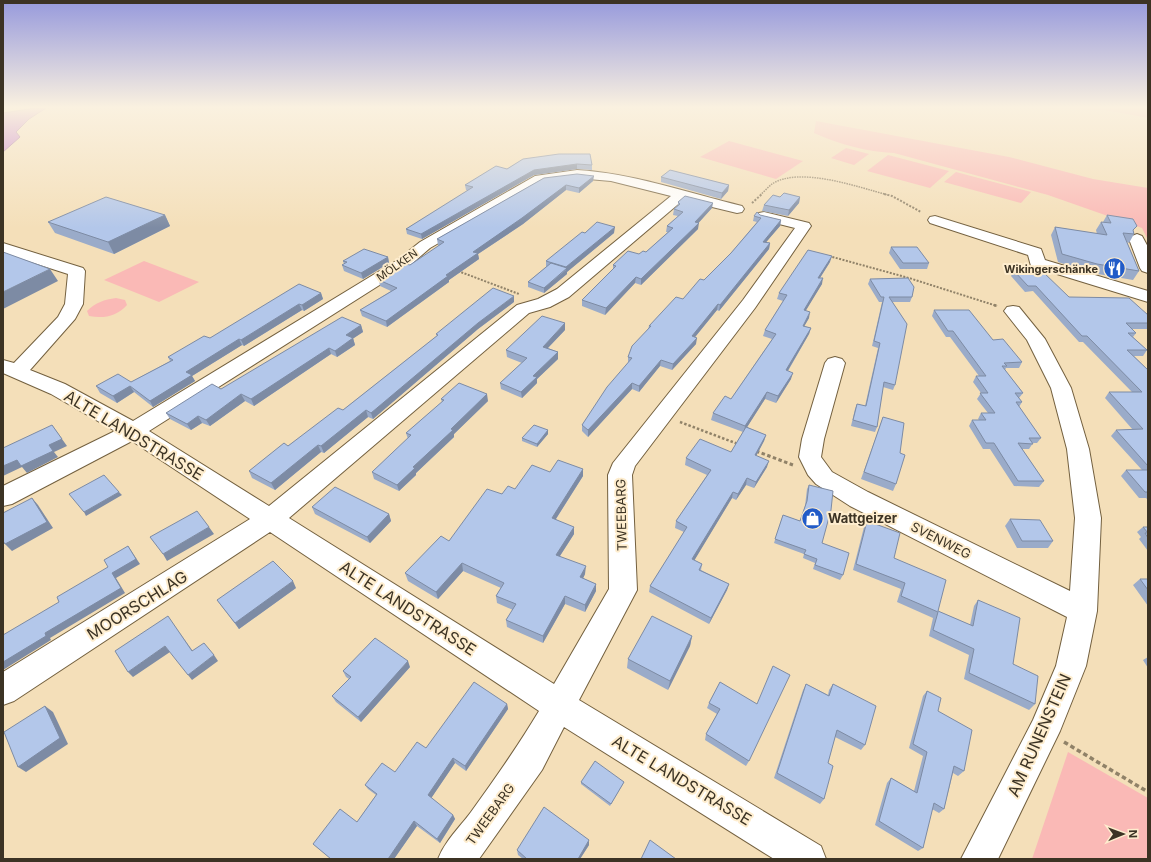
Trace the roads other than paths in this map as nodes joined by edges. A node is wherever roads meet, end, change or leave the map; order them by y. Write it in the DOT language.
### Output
graph roads {
  1 [pos="681,195"];
  2 [pos="751,210"];
  3 [pos="935,220"];
  4 [pos="1137,239"];
  5 [pos="3,248"];
  6 [pos="1148,268"];
  7 [pos="1148,297"];
  8 [pos="1013,311"];
  9 [pos="835,363"];
  10 [pos="10,368"];
  11 [pos="133,431"];
  12 [pos="3,497"];
  13 [pos="271,520"];
  14 [pos="1083,611"];
  15 [pos="3,690"];
  16 [pos="558,705"];
  17 [pos="456,859"];
  18 [pos="808,859"];
  19 [pos="979,859"];
  1 -- 2 [label="street, MÖLKEN"];
  1 -- 11 [label="street, MÖLKEN"];
  1 -- 13 [label="street"];
  2 -- 16 [label="street, TWEEBARG"];
  3 -- 7 [label="street"];
  4 -- 6 [label="street"];
  5 -- 10 [label="street"];
  8 -- 14 [label="street, AM RUNENSTEIN"];
  9 -- 14 [label="street, SVENWEG"];
  10 -- 11 [label="street, ALTE LANDSTRASSE"];
  11 -- 12 [label="street"];
  11 -- 13 [label="street, ALTE LANDSTRASSE"];
  13 -- 15 [label="street, MOORSCHLAG"];
  13 -- 16 [label="street, ALTE LANDSTRASSE"];
  14 -- 19 [label="street, AM RUNENSTEIN"];
  16 -- 17 [label="street, TWEEBARG"];
  16 -- 18 [label="street, ALTE LANDSTRASSE"];
}
